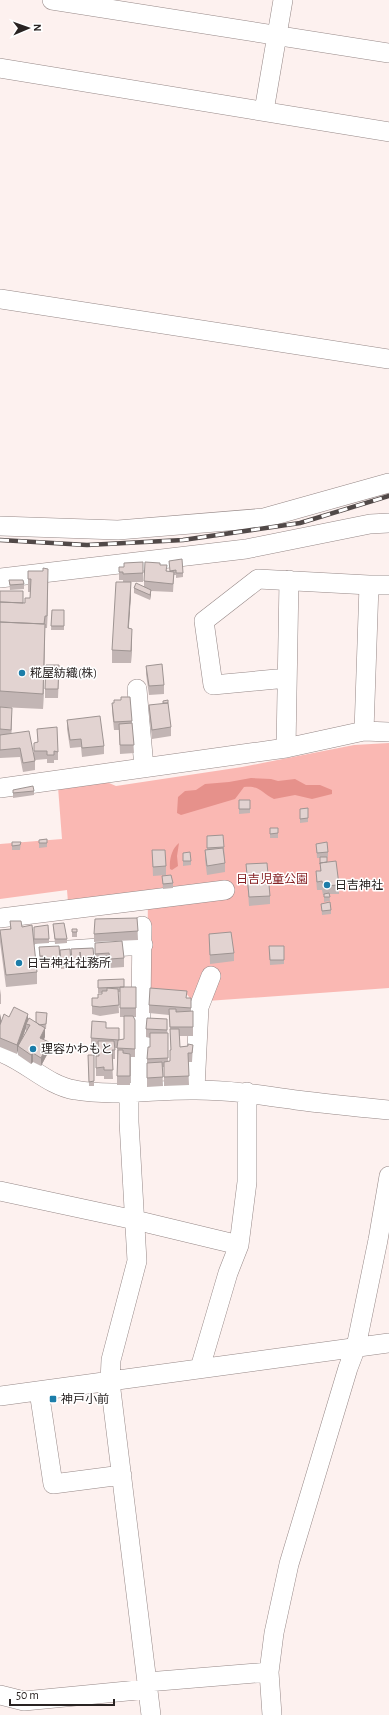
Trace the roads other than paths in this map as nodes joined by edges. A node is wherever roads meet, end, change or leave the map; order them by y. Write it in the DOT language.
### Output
graph roads {
  1 [pos="52,0"];
  2 [pos="283,0"];
  3 [pos="277,35"];
  4 [pos="389,53"];
  5 [pos="0,68"];
  6 [pos="264,111"];
  7 [pos="389,132"];
  8 [pos="0,299"];
  9 [pos="389,359"];
  10 [pos="389,483"];
  11 [pos="389,523"];
  12 [pos="0,526"];
  13 [pos="0,578"];
  14 [pos="289,580"];
  15 [pos="389,585"];
  16 [pos="369,586"];
  17 [pos="287,678"];
  18 [pos="136,689"];
  19 [pos="364,731"];
  20 [pos="389,732"];
  21 [pos="286,748"];
  22 [pos="144,767"];
  23 [pos="0,788"];
  24 [pos="225,890"];
  25 [pos="0,918"];
  26 [pos="142,926"];
  27 [pos="143,945"];
  28 [pos="40,952"];
  29 [pos="211,976"];
  30 [pos="0,1052"];
  31 [pos="195,1090"];
  32 [pos="135,1092"];
  33 [pos="247,1092"];
  34 [pos="389,1110"];
  35 [pos="389,1176"];
  36 [pos="0,1191"];
  37 [pos="135,1220"];
  38 [pos="239,1245"];
  39 [pos="389,1343"];
  40 [pos="356,1347"];
  41 [pos="200,1368"];
  42 [pos="110,1382"];
  43 [pos="39,1391"];
  44 [pos="0,1396"];
  45 [pos="122,1475"];
  46 [pos="269,1672"];
  47 [pos="147,1686"];
  48 [pos="12,1703"];
  49 [pos="151,1715"];
  50 [pos="272,1715"];
  1 -- 3 [label="street"];
  2 -- 3 [label="street"];
  3 -- 4 [label="street"];
  3 -- 6 [label="street"];
  5 -- 6 [label="street"];
  6 -- 7 [label="street"];
  8 -- 9 [label="street"];
  10 -- 12 [label="street"];
  11 -- 13 [label="street"];
  14 -- 16 [label="street"];
  14 -- 17 [label="street"];
  14 -- 17 [label="street"];
  15 -- 16 [label="street"];
  16 -- 19 [label="street"];
  17 -- 21 [label="street"];
  18 -- 22 [label="street"];
  19 -- 20 [label="street"];
  19 -- 21 [label="street"];
  21 -- 22 [label="street"];
  22 -- 23 [label="street"];
  24 -- 25 [label="street"];
  26 -- 27 [label="street"];
  27 -- 28 [label="street"];
  27 -- 32 [label="street"];
  29 -- 31 [label="street"];
  30 -- 32 [label="street"];
  31 -- 32 [label="street"];
  31 -- 33 [label="street"];
  32 -- 37 [label="street"];
  33 -- 34 [label="street"];
  33 -- 38 [label="street"];
  35 -- 40 [label="street"];
  36 -- 37 [label="street"];
  37 -- 38 [label="street"];
  37 -- 42 [label="street"];
  38 -- 41 [label="street"];
  39 -- 40 [label="street"];
  40 -- 41 [label="street"];
  40 -- 46 [label="street"];
  41 -- 42 [label="street"];
  42 -- 43 [label="street"];
  42 -- 45 [label="street"];
  43 -- 44 [label="street"];
  43 -- 45 [label="street"];
  45 -- 47 [label="street"];
  46 -- 47 [label="street"];
  46 -- 50 [label="street"];
  47 -- 48 [label="street"];
  47 -- 49 [label="street"];
}
